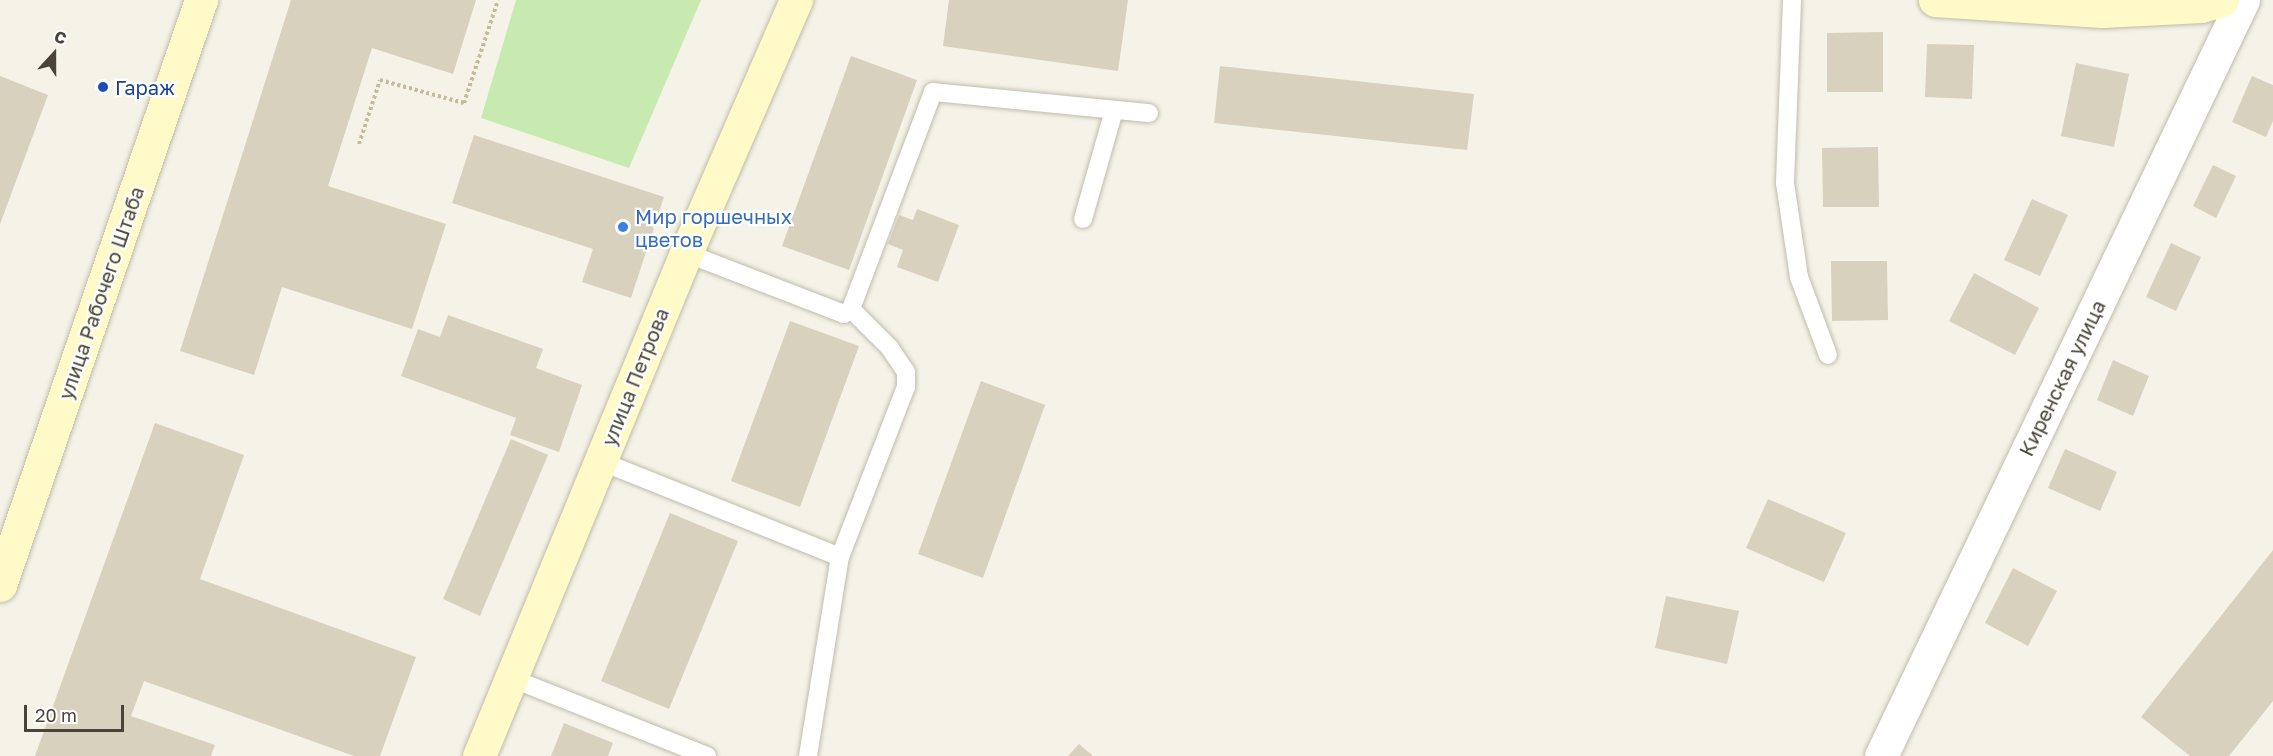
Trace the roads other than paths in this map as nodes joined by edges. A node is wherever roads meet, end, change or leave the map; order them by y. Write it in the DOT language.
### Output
graph roads {
  1 [pos="201,0"];
  2 [pos="796,0"];
  3 [pos="1792,0"];
  4 [pos="1935,0"];
  5 [pos="2222,0"];
  6 [pos="2243,0"];
  7 [pos="1114,110"];
  8 [pos="1149,113"];
  9 [pos="1083,219"];
  10 [pos="686,253"];
  11 [pos="850,309"];
  12 [pos="1828,355"];
  13 [pos="600,461"];
  14 [pos="840,558"];
  15 [pos="0,585"];
  16 [pos="511,678"];
  17 [pos="479,756"];
  18 [pos="705,756"];
  19 [pos="808,756"];
  20 [pos="1881,756"];
  1 -- 15 [label="main road, улица Рабочего Штаба"];
  2 -- 10 [label="main road, улица Петрова"];
  3 -- 12 [label="lane"];
  4 -- 5 [label="main road"];
  6 -- 20 [label="street, Киренская улица"];
  7 -- 8 [label="lane"];
  7 -- 9 [label="lane"];
  7 -- 11 [label="lane"];
  10 -- 11 [label="lane"];
  10 -- 13 [label="main road, улица Петрова"];
  11 -- 14 [label="lane"];
  13 -- 14 [label="lane"];
  13 -- 16 [label="main road, улица Петрова"];
  14 -- 19 [label="lane"];
  16 -- 17 [label="main road, улица Петрова"];
  16 -- 18 [label="lane"];
}
